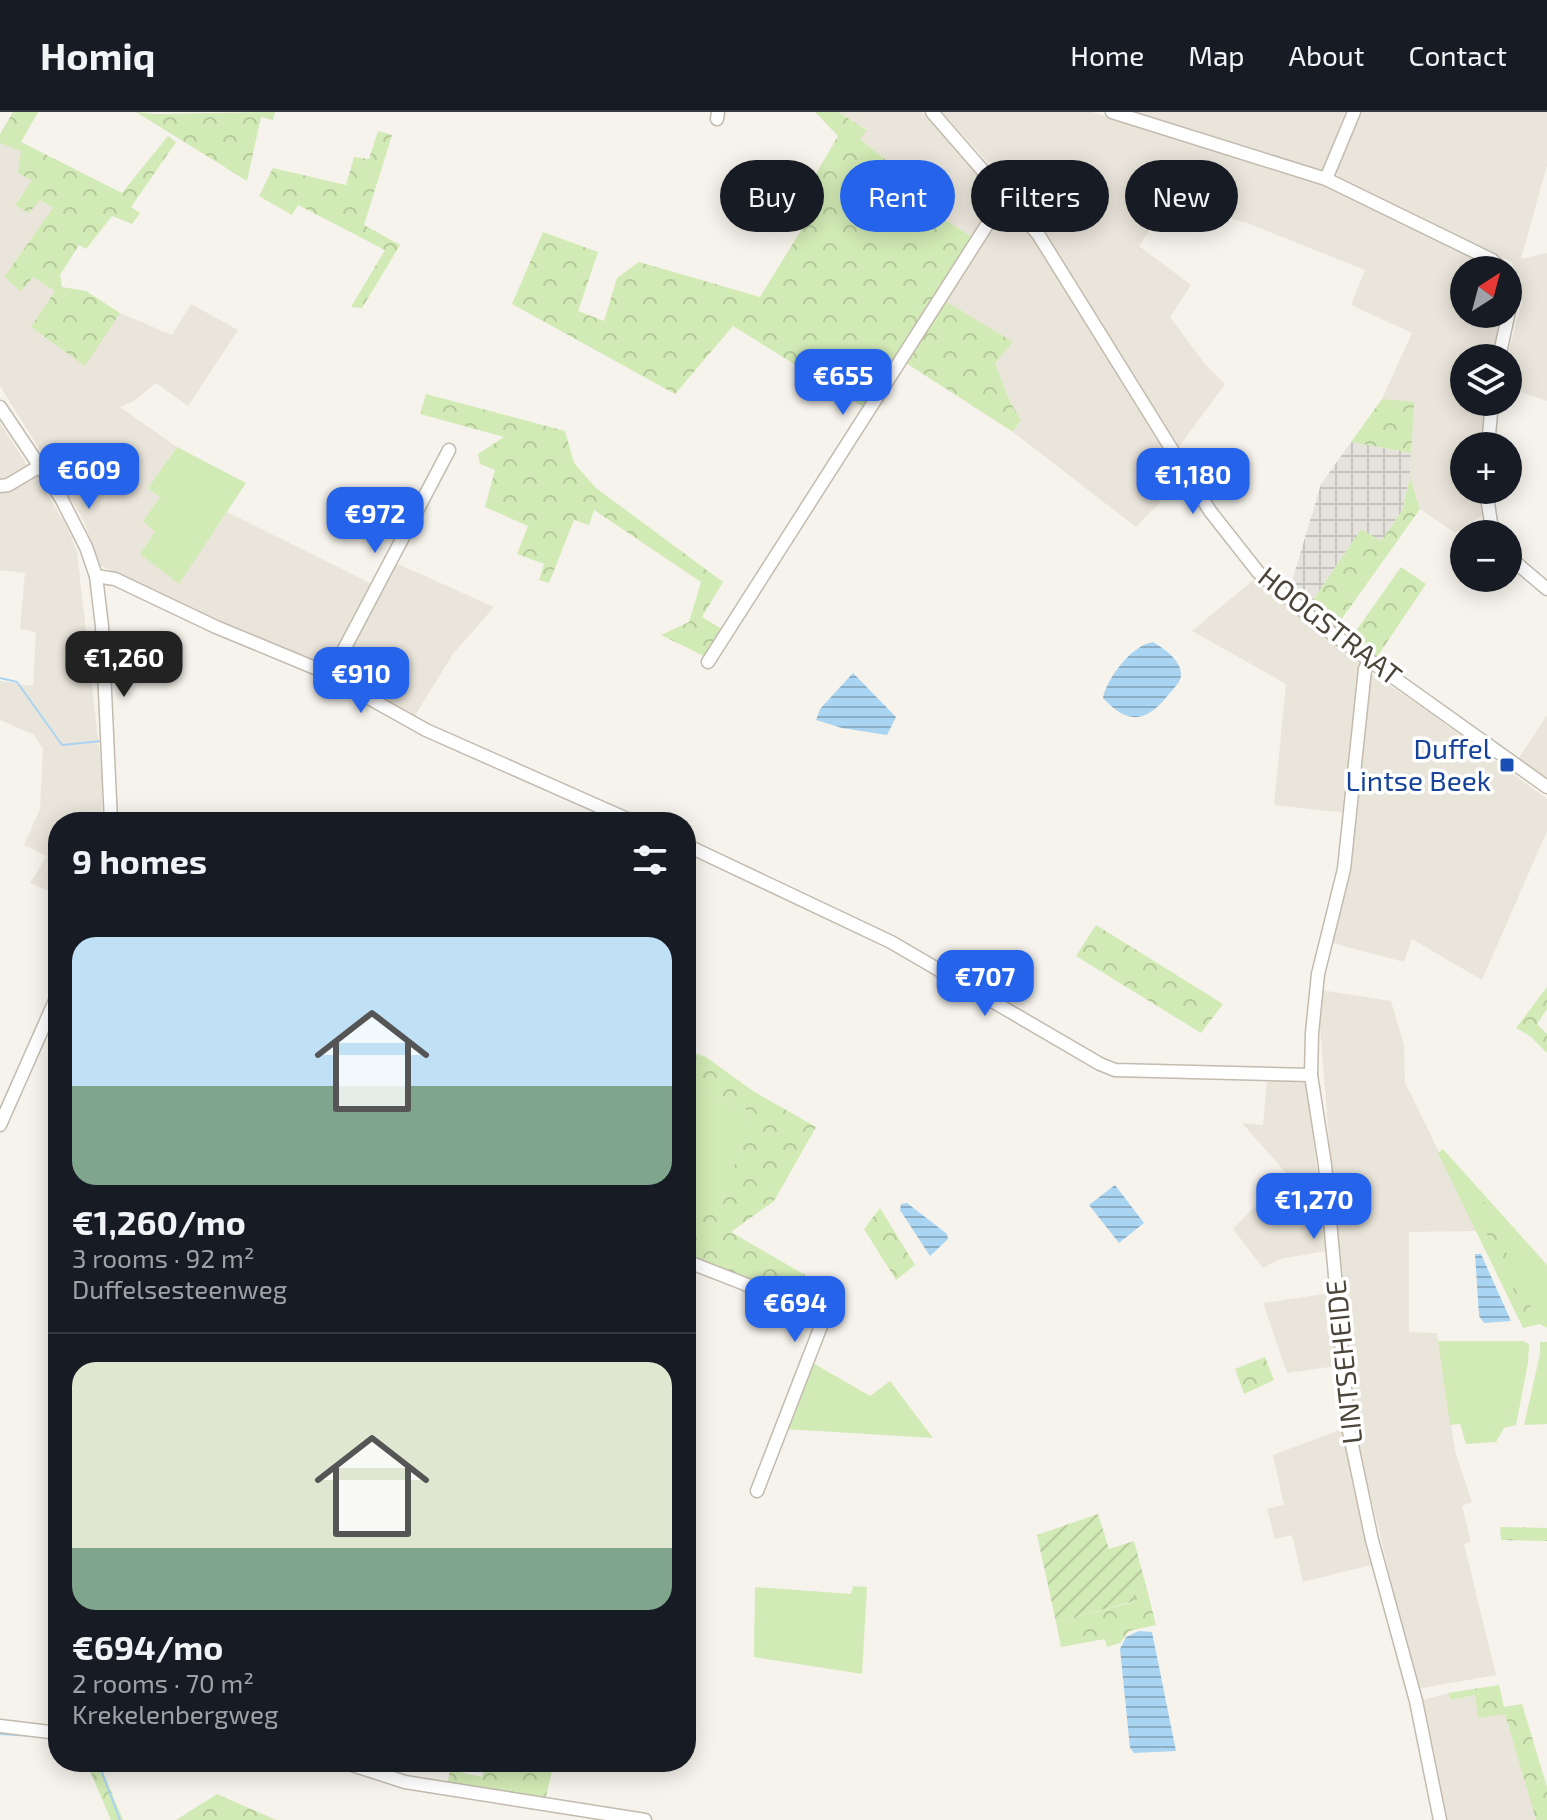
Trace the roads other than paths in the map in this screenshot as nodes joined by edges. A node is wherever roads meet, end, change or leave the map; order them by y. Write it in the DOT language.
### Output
graph roads {
  1 [pos="932,112"];
  2 [pos="1112,112"];
  3 [pos="1354,112"];
  4 [pos="975,160"];
  5 [pos="1326,179"];
  6 [pos="982,232"];
  7 [pos="1036,232"];
  8 [pos="1484,256"];
  9 [pos="0,407"];
  10 [pos="449,450"];
  11 [pos="40,466"];
  12 [pos="0,486"];
  13 [pos="1522,568"];
  14 [pos="96,576"];
  15 [pos="1547,589"];
  16 [pos="1369,660"];
  17 [pos="708,662"];
  18 [pos="330,676"];
  19 [pos="1547,787"];
  20 [pos="112,812"];
  21 [pos="611,812"];
  22 [pos="696,850"];
  23 [pos="48,1017"];
  24 [pos="1311,1075"];
  25 [pos="0,1125"];
  26 [pos="696,1265"];
  27 [pos="757,1491"];
  28 [pos="0,1726"];
  29 [pos="48,1732"];
  30 [pos="374,1772"];
  31 [pos="645,1820"];
  32 [pos="1440,1820"];
  1 -- 4 [label="street, HOOGSTRAAT"];
  2 -- 5 [label="street"];
  3 -- 5 [label="street"];
  5 -- 8 [label="street"];
  6 -- 17 [label="street"];
  7 -- 16 [label="street, HOOGSTRAAT"];
  9 -- 11 [label="street"];
  10 -- 18 [label="street"];
  11 -- 12 [label="street"];
  11 -- 14 [label="street"];
  13 -- 15 [label="street"];
  14 -- 18 [label="street"];
  14 -- 20 [label="street"];
  16 -- 19 [label="street, HOOGSTRAAT"];
  16 -- 24 [label="street, LINTSEHEIDE"];
  18 -- 21 [label="street"];
  22 -- 24 [label="street"];
  23 -- 25 [label="street"];
  24 -- 32 [label="street, LINTSEHEIDE"];
  26 -- 27 [label="street"];
  28 -- 29 [label="street"];
  30 -- 31 [label="street"];
}
